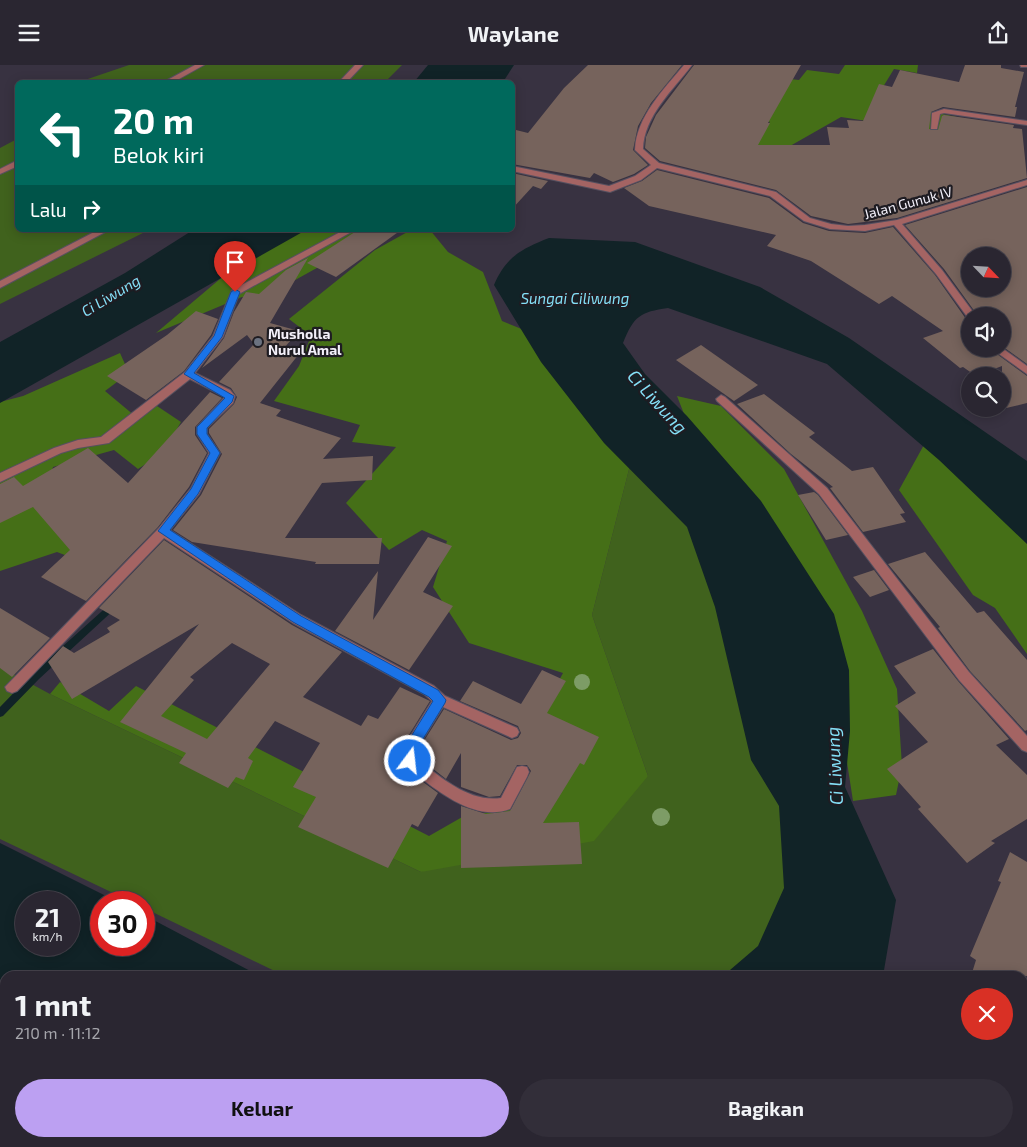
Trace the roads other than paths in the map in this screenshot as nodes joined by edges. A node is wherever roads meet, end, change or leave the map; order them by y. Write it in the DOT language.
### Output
graph roads {
  1 [pos="200,65"];
  2 [pos="359,65"];
  3 [pos="688,65"];
  4 [pos="171,80"];
  5 [pos="344,80"];
  6 [pos="1027,123"];
  7 [pos="934,127"];
  8 [pos="15,164"];
  9 [pos="656,165"];
  10 [pos="515,169"];
  11 [pos="0,173"];
  12 [pos="1027,182"];
  13 [pos="898,223"];
  14 [pos="101,232"];
  15 [pos="347,232"];
  16 [pos="0,285"];
  17 [pos="965,307"];
  18 [pos="1008,357"];
  19 [pos="1027,371"];
  20 [pos="189,374"];
  21 [pos="721,399"];
  22 [pos="0,479"];
  23 [pos="163,531"];
  24 [pos="12,687"];
  25 [pos="440,700"];
  26 [pos="512,732"];
  27 [pos="1027,746"];
  28 [pos="522,772"];
  1 -- 4 [label="street"];
  2 -- 5 [label="street"];
  3 -- 9 [label="street"];
  6 -- 7 [label="street"];
  8 -- 11 [label="street"];
  9 -- 10 [label="street"];
  9 -- 13 [label="street, Jalan Gunuk IV"];
  12 -- 13 [label="street, Jalan Gunuk IV"];
  13 -- 17 [label="street"];
  14 -- 16 [label="street"];
  15 -- 20 [label="street"];
  18 -- 19 [label="street"];
  20 -- 22 [label="street"];
  20 -- 23 [label="street"];
  21 -- 27 [label="street"];
  23 -- 24 [label="street"];
  23 -- 25 [label="street"];
  25 -- 26 [label="street"];
  25 -- 28 [label="street"];
}
